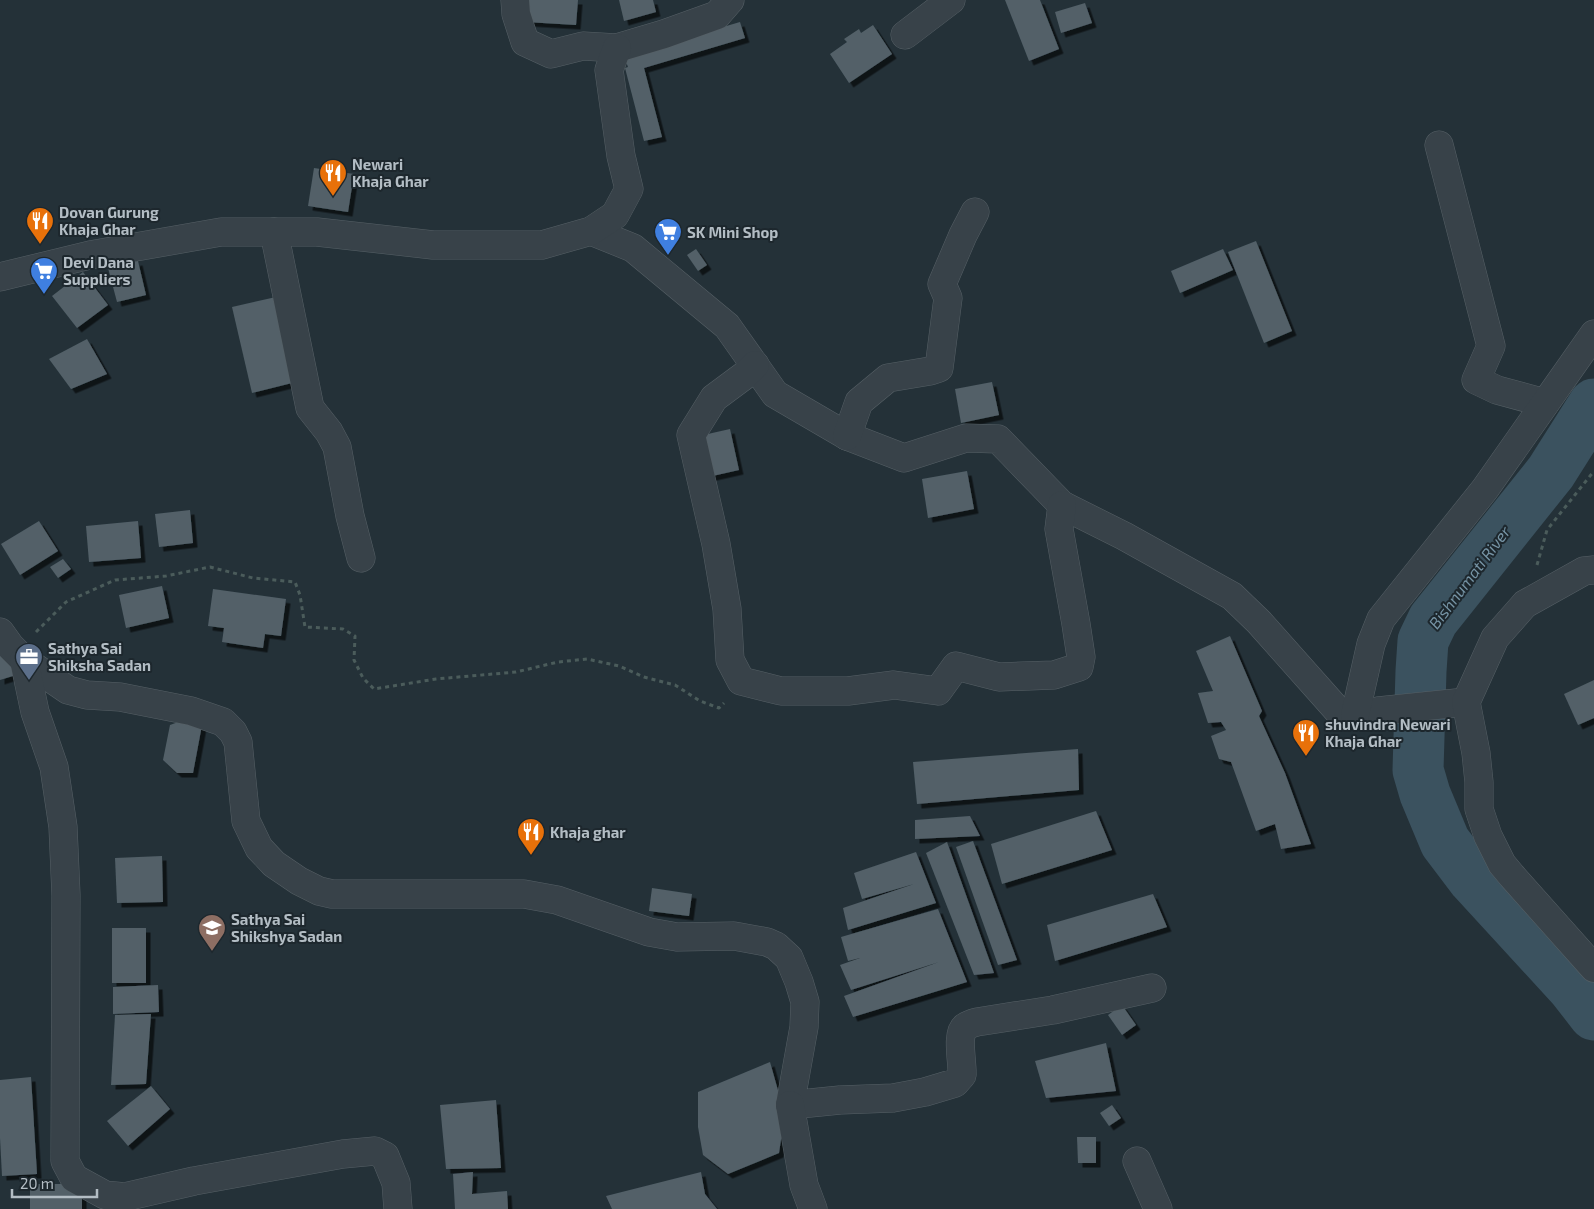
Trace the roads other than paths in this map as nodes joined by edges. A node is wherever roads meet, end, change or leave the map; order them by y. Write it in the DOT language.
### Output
graph roads {
  1 [pos="515,0"];
  2 [pos="730,0"];
  3 [pos="951,0"];
  4 [pos="905,35"];
  5 [pos="617,48"];
  6 [pos="1439,145"];
  7 [pos="975,212"];
  8 [pos="591,231"];
  9 [pos="274,232"];
  10 [pos="0,277"];
  11 [pos="1594,334"];
  12 [pos="755,366"];
  13 [pos="1545,403"];
  14 [pos="847,436"];
  15 [pos="1062,505"];
  16 [pos="361,558"];
  17 [pos="1594,570"];
  18 [pos="13,648"];
  19 [pos="1466,702"];
  20 [pos="1366,713"];
  21 [pos="1594,968"];
  22 [pos="1152,988"];
  23 [pos="790,1105"];
  24 [pos="1136,1160"];
  25 [pos="398,1209"];
  26 [pos="813,1209"];
  27 [pos="1158,1209"];
  1 -- 5 [label="street"];
  2 -- 5 [label="street"];
  3 -- 4 [label="street"];
  5 -- 8 [label="street"];
  6 -- 13 [label="street"];
  7 -- 14 [label="street"];
  8 -- 9 [label="street"];
  8 -- 12 [label="street"];
  9 -- 10 [label="street"];
  9 -- 16 [label="street"];
  11 -- 13 [label="street"];
  12 -- 14 [label="street"];
  12 -- 15 [label="street"];
  13 -- 20 [label="street"];
  14 -- 15 [label="street"];
  15 -- 20 [label="street"];
  17 -- 19 [label="street"];
  18 -- 23 [label="street"];
  18 -- 25 [label="street"];
  19 -- 20 [label="street"];
  19 -- 21 [label="street"];
  22 -- 23 [label="street"];
  23 -- 26 [label="street"];
  24 -- 27 [label="street"];
}
